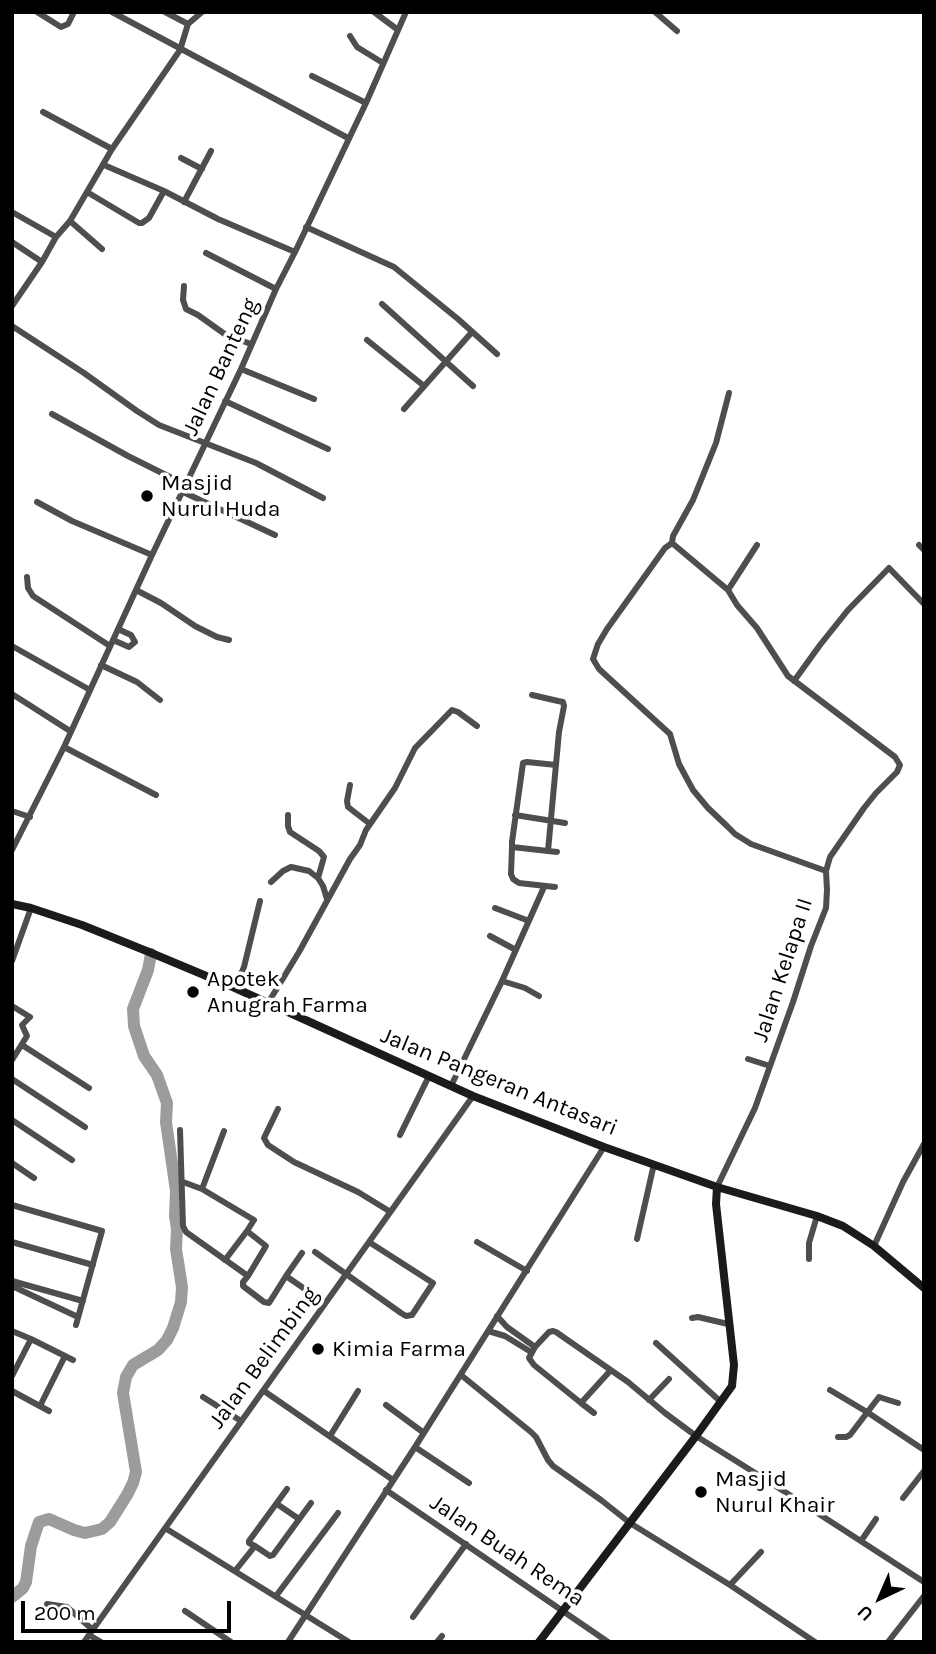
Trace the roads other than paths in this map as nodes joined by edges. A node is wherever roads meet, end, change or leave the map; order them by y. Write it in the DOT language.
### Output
graph roads {
  1 [pos="37,12"];
  2 [pos="74,12"];
  3 [pos="112,12"];
  4 [pos="165,12"];
  5 [pos="202,12"];
  6 [pos="374,12"];
  7 [pos="406,12"];
  8 [pos="655,12"];
  9 [pos="188,24"];
  10 [pos="398,30"];
  11 [pos="677,31"];
  12 [pos="350,36"];
  13 [pos="180,50"];
  14 [pos="383,62"];
  15 [pos="312,76"];
  16 [pos="366,103"];
  17 [pos="43,112"];
  18 [pos="348,138"];
  19 [pos="112,149"];
  20 [pos="211,151"];
  21 [pos="181,158"];
  22 [pos="104,165"];
  23 [pos="202,169"];
  24 [pos="164,191"];
  25 [pos="87,192"];
  26 [pos="184,202"];
  27 [pos="12,212"];
  28 [pos="70,220"];
  29 [pos="306,227"];
  30 [pos="56,237"];
  31 [pos="12,242"];
  32 [pos="102,249"];
  33 [pos="295,252"];
  34 [pos="206,253"];
  35 [pos="42,262"];
  36 [pos="184,286"];
  37 [pos="276,289"];
  38 [pos="382,304"];
  39 [pos="12,306"];
  40 [pos="12,326"];
  41 [pos="472,332"];
  42 [pos="367,340"];
  43 [pos="251,344"];
  44 [pos="497,354"];
  45 [pos="446,362"];
  46 [pos="241,369"];
  47 [pos="425,386"];
  48 [pos="473,386"];
  49 [pos="729,393"];
  50 [pos="314,399"];
  51 [pos="225,401"];
  52 [pos="404,410"];
  53 [pos="52,414"];
  54 [pos="205,442"];
  55 [pos="328,449"];
  56 [pos="184,488"];
  57 [pos="323,498"];
  58 [pos="37,502"];
  59 [pos="275,536"];
  60 [pos="672,543"];
  61 [pos="757,545"];
  62 [pos="152,555"];
  63 [pos="27,577"];
  64 [pos="136,590"];
  65 [pos="728,590"];
  66 [pos="924,604"];
  67 [pos="118,629"];
  68 [pos="229,640"];
  69 [pos="112,643"];
  70 [pos="12,646"];
  71 [pos="101,665"];
  72 [pos="794,681"];
  73 [pos="90,690"];
  74 [pos="12,694"];
  75 [pos="532,695"];
  76 [pos="160,700"];
  77 [pos="477,726"];
  78 [pos="70,731"];
  79 [pos="64,747"];
  80 [pos="556,765"];
  81 [pos="350,785"];
  82 [pos="156,795"];
  83 [pos="12,810"];
  84 [pos="288,815"];
  85 [pos="515,815"];
  86 [pos="30,817"];
  87 [pos="550,821"];
  88 [pos="565,823"];
  89 [pos="370,824"];
  90 [pos="512,847"];
  91 [pos="12,850"];
  92 [pos="548,851"];
  93 [pos="557,852"];
  94 [pos="826,871"];
  95 [pos="318,878"];
  96 [pos="271,882"];
  97 [pos="544,887"];
  98 [pos="555,887"];
  99 [pos="260,901"];
  100 [pos="327,901"];
  101 [pos="12,904"];
  102 [pos="32,908"];
  103 [pos="495,908"];
  104 [pos="529,921"];
  105 [pos="490,936"];
  106 [pos="516,950"];
  107 [pos="12,961"];
  108 [pos="502,981"];
  109 [pos="235,988"];
  110 [pos="539,996"];
  111 [pos="268,1003"];
  112 [pos="12,1006"];
  113 [pos="22,1045"];
  114 [pos="748,1059"];
  115 [pos="12,1060"];
  116 [pos="770,1066"];
  117 [pos="429,1076"];
  118 [pos="12,1079"];
  119 [pos="452,1086"];
  120 [pos="89,1088"];
  121 [pos="473,1096"];
  122 [pos="278,1109"];
  123 [pos="12,1120"];
  124 [pos="85,1127"];
  125 [pos="180,1130"];
  126 [pos="224,1131"];
  127 [pos="400,1135"];
  128 [pos="924,1144"];
  129 [pos="604,1146"];
  130 [pos="922,1153"];
  131 [pos="72,1160"];
  132 [pos="12,1163"];
  133 [pos="654,1164"];
  134 [pos="34,1178"];
  135 [pos="183,1182"];
  136 [pos="717,1187"];
  137 [pos="202,1189"];
  138 [pos="12,1205"];
  139 [pos="389,1211"];
  140 [pos="817,1216"];
  141 [pos="247,1231"];
  142 [pos="637,1239"];
  143 [pos="12,1242"];
  144 [pos="369,1242"];
  145 [pos="477,1242"];
  146 [pos="874,1245"];
  147 [pos="315,1252"];
  148 [pos="302,1253"];
  149 [pos="809,1259"];
  150 [pos="225,1260"];
  151 [pos="93,1265"];
  152 [pos="527,1271"];
  153 [pos="346,1274"];
  154 [pos="248,1276"];
  155 [pos="286,1276"];
  156 [pos="12,1284"];
  157 [pos="924,1288"];
  158 [pos="83,1301"];
  159 [pos="326,1303"];
  160 [pos="497,1315"];
  161 [pos="78,1317"];
  162 [pos="692,1318"];
  163 [pos="729,1324"];
  164 [pos="76,1325"];
  165 [pos="12,1331"];
  166 [pos="488,1331"];
  167 [pos="31,1339"];
  168 [pos="656,1343"];
  169 [pos="533,1350"];
  170 [pos="65,1356"];
  171 [pos="73,1360"];
  172 [pos="610,1371"];
  173 [pos="461,1375"];
  174 [pos="12,1376"];
  175 [pos="668,1379"];
  176 [pos="830,1390"];
  177 [pos="12,1391"];
  178 [pos="264,1391"];
  179 [pos="358,1391"];
  180 [pos="203,1397"];
  181 [pos="649,1400"];
  182 [pos="721,1402"];
  183 [pos="581,1403"];
  184 [pos="898,1403"];
  185 [pos="386,1405"];
  186 [pos="40,1406"];
  187 [pos="49,1411"];
  188 [pos="867,1412"];
  189 [pos="594,1413"];
  190 [pos="241,1421"];
  191 [pos="424,1433"];
  192 [pos="330,1436"];
  193 [pos="696,1436"];
  194 [pos="838,1437"];
  195 [pos="415,1447"];
  196 [pos="924,1450"];
  197 [pos="924,1471"];
  198 [pos="393,1480"];
  199 [pos="469,1483"];
  200 [pos="287,1489"];
  201 [pos="386,1490"];
  202 [pos="903,1498"];
  203 [pos="311,1503"];
  204 [pos="277,1504"];
  205 [pos="338,1513"];
  206 [pos="299,1519"];
  207 [pos="876,1519"];
  208 [pos="630,1523"];
  209 [pos="165,1528"];
  210 [pos="861,1541"];
  211 [pos="466,1544"];
  212 [pos="255,1546"];
  213 [pos="761,1552"];
  214 [pos="236,1571"];
  215 [pos="924,1582"];
  216 [pos="730,1585"];
  217 [pos="276,1596"];
  218 [pos="924,1596"];
  219 [pos="47,1604"];
  220 [pos="563,1610"];
  221 [pos="185,1611"];
  222 [pos="306,1615"];
  223 [pos="412,1617"];
  224 [pos="91,1632"];
  225 [pos="84,1642"];
  226 [pos="101,1642"];
  227 [pos="231,1642"];
  228 [pos="288,1642"];
  229 [pos="349,1642"];
  230 [pos="539,1642"];
  231 [pos="608,1642"];
  232 [pos="815,1642"];
  233 [pos="888,1642"];
  1 -- 2 [label="street"];
  3 -- 13 [label="street"];
  4 -- 9 [label="street"];
  5 -- 9 [label="street"];
  6 -- 10 [label="street"];
  7 -- 10 [label="street, Jalan Banteng"];
  8 -- 11 [label="street"];
  9 -- 13 [label="street"];
  10 -- 14 [label="street, Jalan Banteng"];
  12 -- 14 [label="street"];
  13 -- 18 [label="street"];
  13 -- 19 [label="street"];
  14 -- 16 [label="street, Jalan Banteng"];
  15 -- 16 [label="street"];
  16 -- 18 [label="street, Jalan Banteng"];
  17 -- 19 [label="street"];
  18 -- 29 [label="street, Jalan Banteng"];
  19 -- 22 [label="street"];
  20 -- 23 [label="street"];
  21 -- 23 [label="street"];
  22 -- 24 [label="street"];
  22 -- 25 [label="street"];
  23 -- 26 [label="street"];
  24 -- 25 [label="street"];
  24 -- 26 [label="street"];
  25 -- 28 [label="street"];
  26 -- 33 [label="street"];
  27 -- 30 [label="street"];
  28 -- 30 [label="street"];
  28 -- 32 [label="street"];
  29 -- 33 [label="street, Jalan Banteng"];
  29 -- 41 [label="street"];
  30 -- 35 [label="street"];
  31 -- 35 [label="street"];
  33 -- 37 [label="street, Jalan Banteng"];
  34 -- 37 [label="street"];
  35 -- 39 [label="street"];
  36 -- 43 [label="street"];
  37 -- 43 [label="street, Jalan Banteng"];
  38 -- 45 [label="street"];
  40 -- 54 [label="street"];
  41 -- 44 [label="street"];
  41 -- 45 [label="street"];
  42 -- 47 [label="street"];
  43 -- 46 [label="street, Jalan Banteng"];
  45 -- 47 [label="street"];
  45 -- 48 [label="street"];
  46 -- 50 [label="street"];
  46 -- 51 [label="street, Jalan Banteng"];
  47 -- 52 [label="street"];
  49 -- 60 [label="street"];
  51 -- 54 [label="street, Jalan Banteng"];
  51 -- 55 [label="street"];
  53 -- 56 [label="street"];
  54 -- 56 [label="street, Jalan Banteng"];
  54 -- 57 [label="street"];
  56 -- 59 [label="street"];
  56 -- 62 [label="street, Jalan Banteng"];
  58 -- 62 [label="street"];
  60 -- 65 [label="street, Jalan Kelapa II"];
  60 -- 94 [label="street"];
  61 -- 65 [label="street"];
  62 -- 64 [label="street, Jalan Banteng"];
  63 -- 69 [label="street"];
  64 -- 67 [label="street, Jalan Banteng"];
  64 -- 68 [label="street"];
  65 -- 72 [label="street, Jalan Kelapa II"];
  66 -- 72 [label="street"];
  67 -- 69 [label="street, Jalan Banteng"];
  67 -- 69 [label="street"];
  69 -- 71 [label="street, Jalan Banteng"];
  70 -- 73 [label="street"];
  71 -- 73 [label="street, Jalan Banteng"];
  71 -- 76 [label="street"];
  72 -- 94 [label="street, Jalan Kelapa II"];
  73 -- 78 [label="street, Jalan Banteng"];
  74 -- 78 [label="street"];
  75 -- 80 [label="street"];
  77 -- 89 [label="street"];
  78 -- 79 [label="street, Jalan Banteng"];
  79 -- 82 [label="street"];
  79 -- 86 [label="street, Jalan Banteng"];
  80 -- 85 [label="street"];
  80 -- 87 [label="street"];
  81 -- 89 [label="street"];
  83 -- 86 [label="street"];
  84 -- 95 [label="street"];
  85 -- 87 [label="street"];
  85 -- 90 [label="street"];
  86 -- 91 [label="street, Jalan Banteng"];
  87 -- 88 [label="street"];
  87 -- 92 [label="street"];
  89 -- 100 [label="street"];
  90 -- 92 [label="street"];
  90 -- 97 [label="street"];
  92 -- 93 [label="street"];
  94 -- 116 [label="street, Jalan Kelapa II"];
  95 -- 96 [label="street"];
  95 -- 100 [label="street"];
  97 -- 98 [label="street"];
  97 -- 104 [label="street"];
  99 -- 109 [label="street"];
  100 -- 111 [label="street"];
  101 -- 102 [label="street, Jalan Pangeran Antasari"];
  102 -- 107 [label="street"];
  102 -- 109 [label="street, Jalan Pangeran Antasari"];
  103 -- 104 [label="street"];
  104 -- 106 [label="street"];
  105 -- 106 [label="street"];
  106 -- 108 [label="street"];
  108 -- 110 [label="street"];
  108 -- 119 [label="street"];
  109 -- 111 [label="street, Jalan Pangeran Antasari"];
  111 -- 117 [label="street, Jalan Pangeran Antasari"];
  112 -- 113 [label="street"];
  113 -- 115 [label="street"];
  113 -- 120 [label="street"];
  114 -- 116 [label="street"];
  116 -- 136 [label="street, Jalan Kelapa II"];
  117 -- 119 [label="street, Jalan Pangeran Antasari"];
  117 -- 127 [label="street"];
  118 -- 124 [label="street"];
  119 -- 121 [label="street, Jalan Pangeran Antasari"];
  121 -- 129 [label="street, Jalan Pangeran Antasari"];
  121 -- 139 [label="street, Jalan Belimbing"];
  122 -- 139 [label="street"];
  123 -- 131 [label="street"];
  125 -- 135 [label="street"];
  126 -- 137 [label="street"];
  128 -- 130 [label="street"];
  129 -- 133 [label="street, Jalan Pangeran Antasari"];
  129 -- 152 [label="street"];
  130 -- 146 [label="street"];
  132 -- 134 [label="street"];
  133 -- 136 [label="street, Jalan Pangeran Antasari"];
  133 -- 142 [label="street"];
  135 -- 137 [label="street"];
  135 -- 150 [label="street"];
  136 -- 140 [label="street, Jalan Pangeran Antasari"];
  136 -- 163 [label="street"];
  137 -- 141 [label="street"];
  138 -- 151 [label="street"];
  139 -- 144 [label="street, Jalan Belimbing"];
  140 -- 146 [label="street, Jalan Pangeran Antasari"];
  140 -- 149 [label="street"];
  141 -- 150 [label="street"];
  141 -- 154 [label="street"];
  143 -- 151 [label="street"];
  144 -- 153 [label="street, Jalan Belimbing"];
  144 -- 153 [label="street"];
  145 -- 152 [label="street"];
  146 -- 157 [label="street, Jalan Pangeran Antasari"];
  147 -- 153 [label="street"];
  148 -- 155 [label="street"];
  150 -- 154 [label="street"];
  151 -- 158 [label="street"];
  152 -- 160 [label="street"];
  153 -- 159 [label="street, Jalan Belimbing"];
  154 -- 155 [label="street"];
  155 -- 159 [label="street"];
  156 -- 158 [label="street"];
  156 -- 161 [label="street"];
  158 -- 161 [label="street"];
  159 -- 178 [label="street, Jalan Belimbing"];
  160 -- 166 [label="street"];
  160 -- 169 [label="street"];
  161 -- 164 [label="street"];
  162 -- 163 [label="street"];
  163 -- 182 [label="street"];
  165 -- 167 [label="street"];
  166 -- 169 [label="street"];
  166 -- 173 [label="street"];
  167 -- 170 [label="street"];
  167 -- 174 [label="street"];
  168 -- 182 [label="street"];
  169 -- 172 [label="street"];
  169 -- 183 [label="street"];
  170 -- 171 [label="street"];
  170 -- 186 [label="street"];
  172 -- 181 [label="street"];
  172 -- 183 [label="street"];
  173 -- 191 [label="street"];
  173 -- 208 [label="street"];
  175 -- 181 [label="street"];
  176 -- 188 [label="street"];
  177 -- 186 [label="street"];
  178 -- 190 [label="street, Jalan Belimbing"];
  178 -- 192 [label="street"];
  179 -- 192 [label="street"];
  180 -- 190 [label="street"];
  181 -- 193 [label="street"];
  182 -- 193 [label="street"];
  183 -- 189 [label="street"];
  184 -- 188 [label="street"];
  185 -- 191 [label="street"];
  186 -- 187 [label="street"];
  188 -- 194 [label="street"];
  188 -- 196 [label="street"];
  190 -- 209 [label="street, Jalan Belimbing"];
  191 -- 195 [label="street"];
  192 -- 198 [label="street"];
  193 -- 208 [label="street"];
  193 -- 210 [label="street"];
  195 -- 198 [label="street"];
  195 -- 199 [label="street"];
  197 -- 202 [label="street"];
  198 -- 201 [label="street"];
  200 -- 204 [label="street"];
  201 -- 211 [label="street, Jalan Buah Rema"];
  201 -- 222 [label="street"];
  203 -- 206 [label="street"];
  204 -- 206 [label="street"];
  204 -- 212 [label="street"];
  205 -- 217 [label="street"];
  206 -- 212 [label="street"];
  207 -- 210 [label="street"];
  208 -- 216 [label="street"];
  208 -- 220 [label="street"];
  209 -- 214 [label="street"];
  209 -- 224 [label="street, Jalan Belimbing"];
  210 -- 215 [label="street"];
  211 -- 220 [label="street, Jalan Buah Rema"];
  211 -- 223 [label="street"];
  212 -- 214 [label="street"];
  213 -- 216 [label="street"];
  214 -- 217 [label="street"];
  216 -- 232 [label="street"];
  217 -- 222 [label="street"];
  218 -- 233 [label="street"];
  219 -- 224 [label="street"];
  220 -- 230 [label="street"];
  220 -- 231 [label="street, Jalan Buah Rema"];
  221 -- 227 [label="street"];
  222 -- 228 [label="street"];
  222 -- 229 [label="street"];
  224 -- 225 [label="street, Jalan Belimbing"];
  224 -- 226 [label="street"];
}
